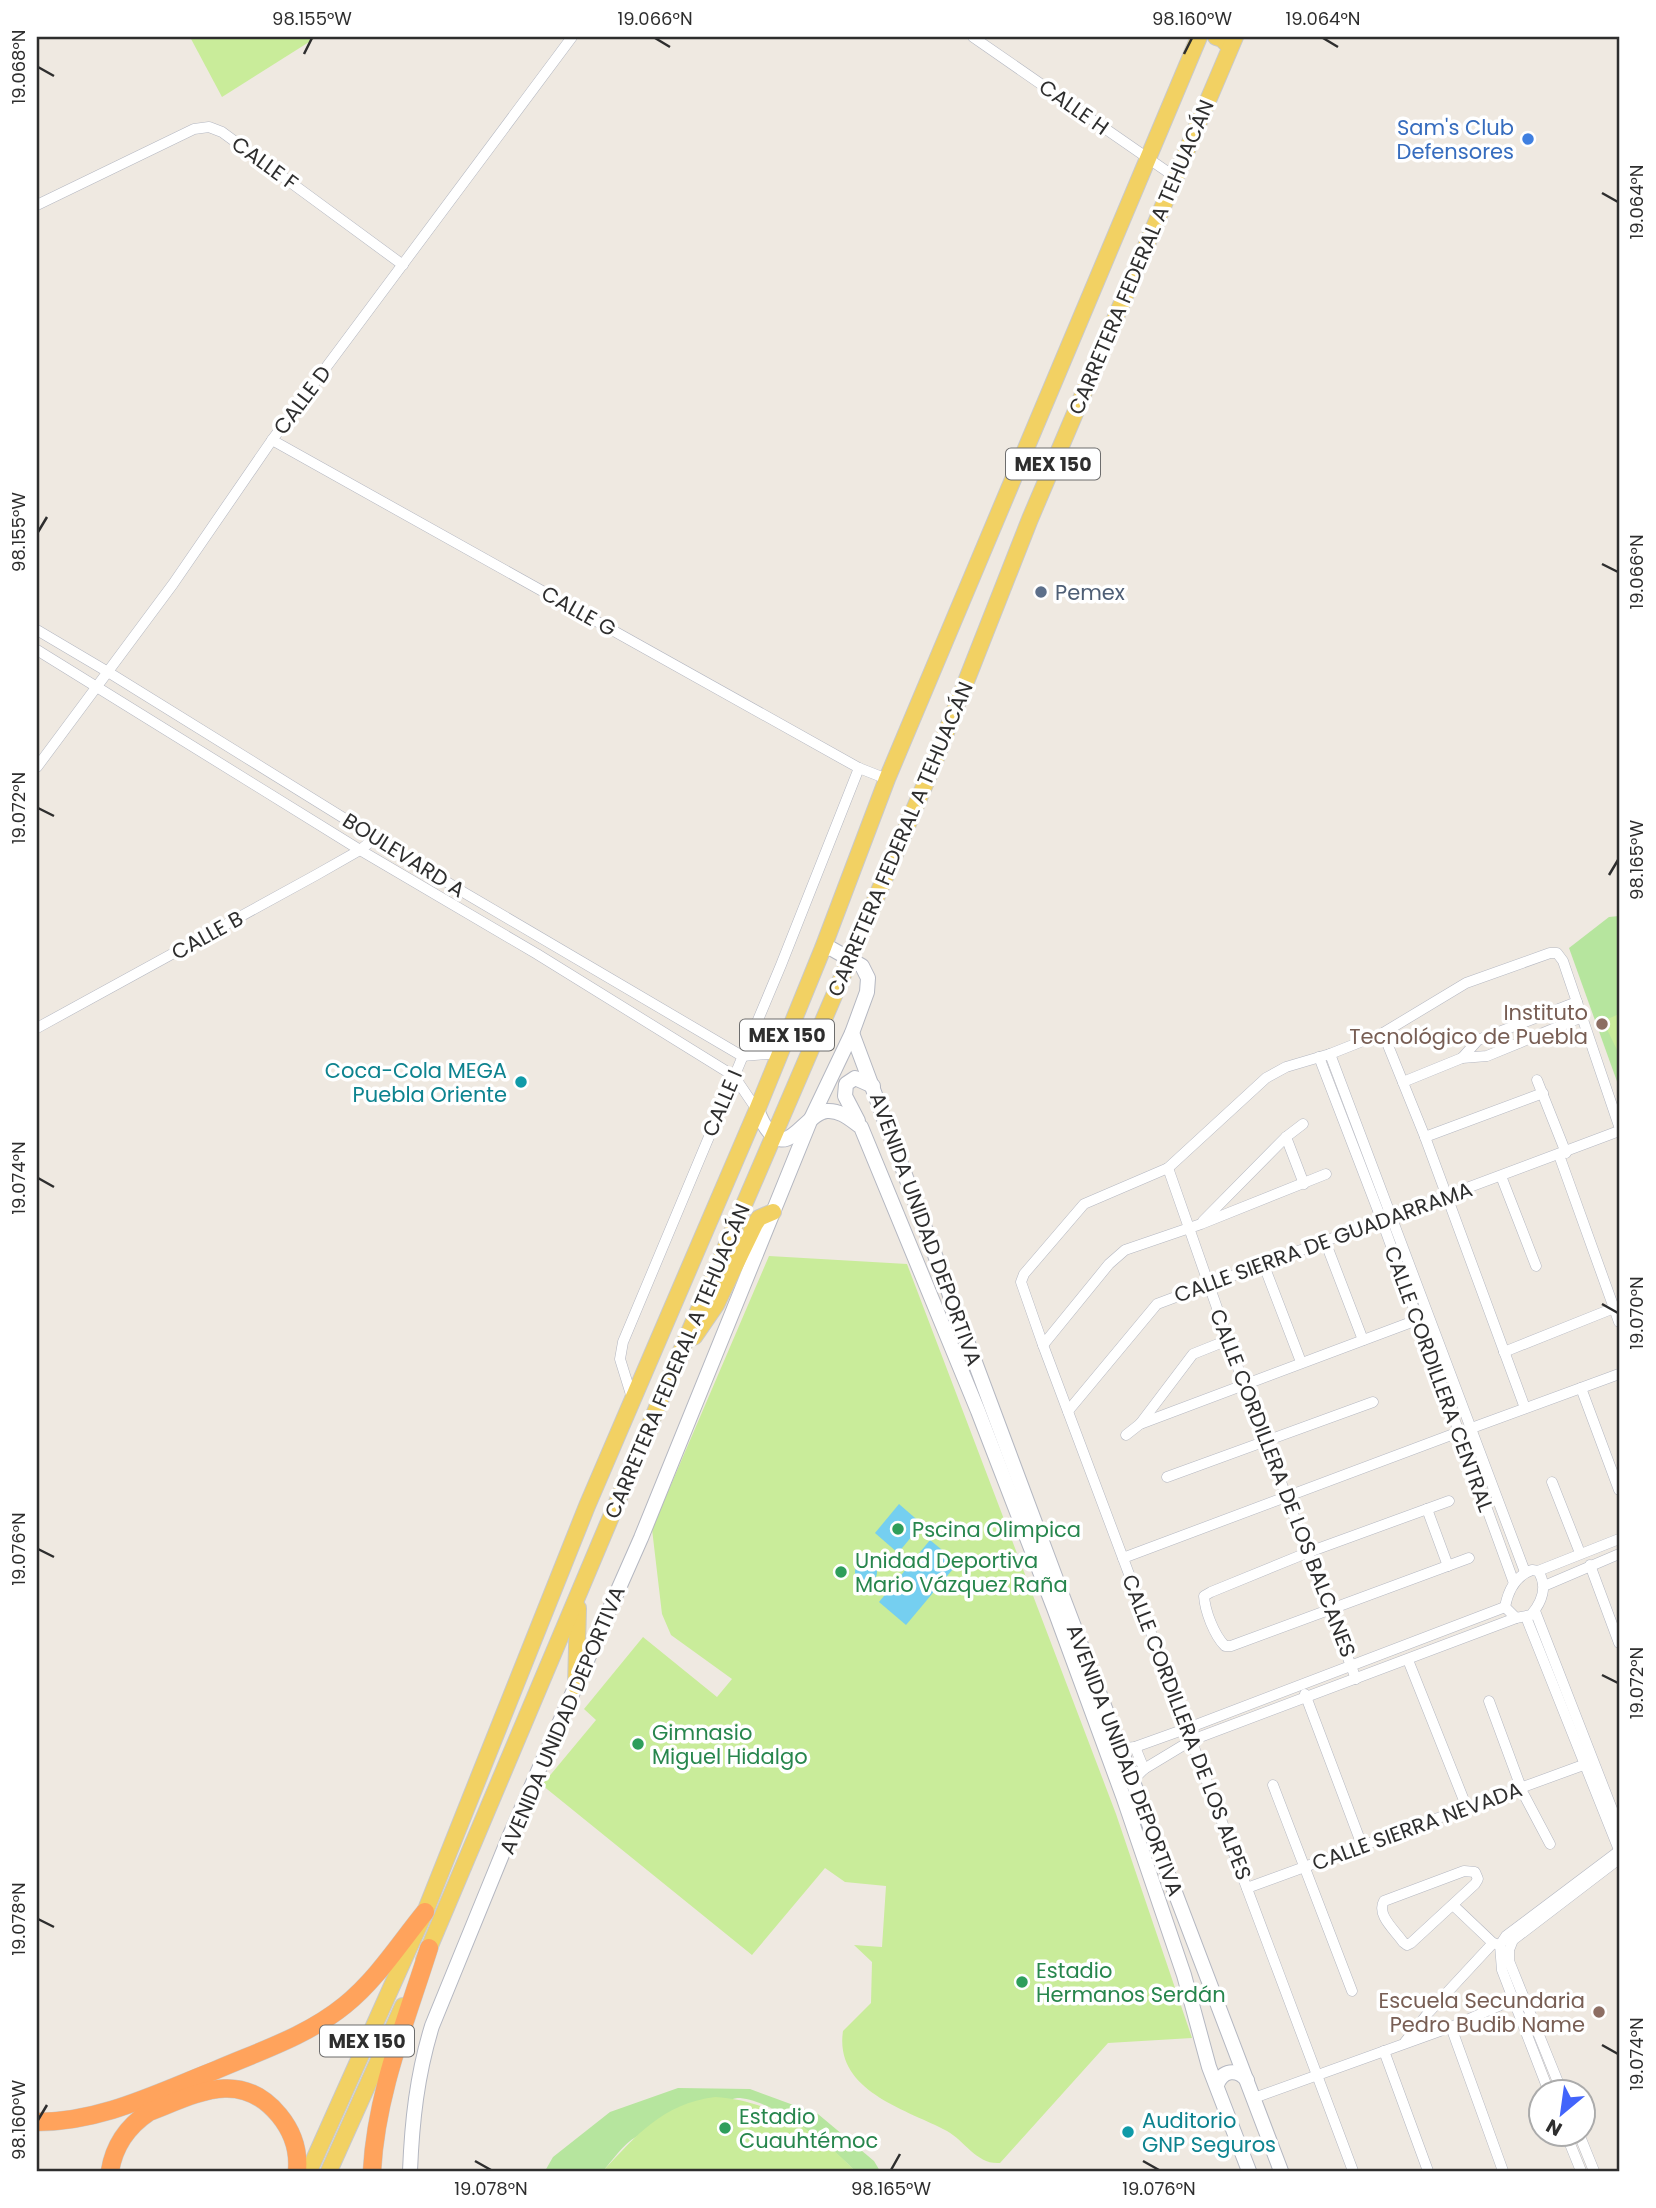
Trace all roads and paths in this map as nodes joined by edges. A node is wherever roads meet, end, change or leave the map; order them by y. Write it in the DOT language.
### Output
graph roads {
  1 [pos="572,37"];
  2 [pos="973,37"];
  3 [pos="1200,37"];
  4 [pos="1216,37"];
  5 [pos="1232,42"];
  6 [pos="1148,159"];
  7 [pos="1175,177"];
  8 [pos="37,205"];
  9 [pos="403,265"];
  10 [pos="272,440"];
  11 [pos="37,630"];
  12 [pos="37,650"];
  13 [pos="108,672"];
  14 [pos="97,687"];
  15 [pos="37,767"];
  16 [pos="859,768"];
  17 [pos="887,779"];
  18 [pos="375,838"];
  19 [pos="360,850"];
  20 [pos="822,948"];
  21 [pos="568,953"];
  22 [pos="850,957"];
  23 [pos="558,967"];
  24 [pos="1577,1002"];
  25 [pos="1582,1017"];
  26 [pos="37,1028"];
  27 [pos="1383,1032"];
  28 [pos="852,1033"];
  29 [pos="780,1053"];
  30 [pos="1330,1054"];
  31 [pos="742,1056"];
  32 [pos="1319,1057"];
  33 [pos="1462,1058"];
  34 [pos="734,1076"];
  35 [pos="1537,1080"];
  36 [pos="1403,1082"];
  37 [pos="873,1086"];
  38 [pos="1544,1093"];
  39 [pos="757,1110"];
  40 [pos="810,1121"];
  41 [pos="1303,1124"];
  42 [pos="861,1127"];
  43 [pos="1619,1128"];
  44 [pos="774,1136"];
  45 [pos="1286,1137"];
  46 [pos="1425,1137"];
  47 [pos="1562,1154"];
  48 [pos="1168,1168"];
  49 [pos="1326,1174"];
  50 [pos="1501,1176"];
  51 [pos="1304,1184"];
  52 [pos="1447,1196"];
  53 [pos="773,1212"];
  54 [pos="1386,1218"];
  55 [pos="1200,1224"];
  56 [pos="1188,1228"];
  57 [pos="1325,1241"];
  58 [pos="1264,1263"];
  59 [pos="1536,1265"];
  60 [pos="1208,1284"];
  61 [pos="1615,1308"];
  62 [pos="1417,1320"];
  63 [pos="1619,1322"];
  64 [pos="1228,1340"];
  65 [pos="1363,1340"];
  66 [pos="1043,1345"];
  67 [pos="1504,1352"];
  68 [pos="1301,1362"];
  69 [pos="675,1365"];
  70 [pos="1619,1374"];
  71 [pos="1244,1385"];
  72 [pos="1581,1388"];
  73 [pos="633,1402"];
  74 [pos="1373,1402"];
  75 [pos="1525,1408"];
  76 [pos="985,1409"];
  77 [pos="1069,1411"];
  78 [pos="1140,1424"];
  79 [pos="1464,1431"];
  80 [pos="1126,1435"];
  81 [pos="1266,1441"];
  82 [pos="1617,1476"];
  83 [pos="1167,1477"];
  84 [pos="1011,1478"];
  85 [pos="1552,1482"];
  86 [pos="1619,1490"];
  87 [pos="1286,1496"];
  88 [pos="1449,1501"];
  89 [pos="1427,1509"];
  90 [pos="1619,1539"];
  91 [pos="1309,1552"];
  92 [pos="1580,1553"];
  93 [pos="1619,1554"];
  94 [pos="1123,1558"];
  95 [pos="1469,1558"];
  96 [pos="1590,1565"];
  97 [pos="1448,1566"];
  98 [pos="1525,1572"];
  99 [pos="1538,1572"];
  100 [pos="1514,1583"];
  101 [pos="1544,1586"];
  102 [pos="578,1594"];
  103 [pos="1505,1607"];
  104 [pos="1331,1609"];
  105 [pos="1526,1615"];
  106 [pos="1615,1621"];
  107 [pos="1619,1643"];
  108 [pos="1408,1660"];
  109 [pos="1352,1665"];
  110 [pos="1356,1679"];
  111 [pos="1302,1685"];
  112 [pos="576,1686"];
  113 [pos="1307,1698"];
  114 [pos="1489,1701"];
  115 [pos="1188,1728"];
  116 [pos="1192,1740"];
  117 [pos="1104,1747"];
  118 [pos="1128,1748"];
  119 [pos="1586,1764"];
  120 [pos="1144,1769"];
  121 [pos="1133,1780"];
  122 [pos="1273,1785"];
  123 [pos="1522,1787"];
  124 [pos="1123,1796"];
  125 [pos="1467,1808"];
  126 [pos="1619,1827"];
  127 [pos="1550,1844"];
  128 [pos="1363,1848"];
  129 [pos="1619,1850"];
  130 [pos="1619,1859"];
  131 [pos="1306,1868"];
  132 [pos="1247,1888"];
  133 [pos="1453,1905"];
  134 [pos="425,1912"];
  135 [pos="1501,1946"];
  136 [pos="429,1948"];
  137 [pos="1352,1991"];
  138 [pos="1513,2000"];
  139 [pos="1451,2027"];
  140 [pos="1404,2043"];
  141 [pos="1384,2051"];
  142 [pos="1319,2076"];
  143 [pos="1544,2078"];
  144 [pos="1556,2078"];
  145 [pos="1247,2080"];
  146 [pos="1216,2085"];
  147 [pos="1254,2098"];
  148 [pos="37,2122"];
  149 [pos="1572,2148"];
  150 [pos="1585,2148"];
  151 [pos="110,2171"];
  152 [pos="297,2171"];
  153 [pos="309,2171"];
  154 [pos="329,2171"];
  155 [pos="372,2171"];
  156 [pos="410,2171"];
  157 [pos="1250,2171"];
  158 [pos="1281,2171"];
  159 [pos="1353,2171"];
  160 [pos="1428,2171"];
  161 [pos="1503,2171"];
  162 [pos="1581,2171"];
  163 [pos="1594,2171"];
  1 -- 9 [label="street, CALLE D"];
  2 -- 6 [label="street, CALLE H"];
  3 -- 6 [label="main road, CARRETERA FEDERAL A TEHUACÁN / MEX 150"];
  4 -- 5 [label="main road"];
  5 -- 7 [label="main road, CARRETERA FEDERAL A TEHUACÁN / MEX 150"];
  6 -- 7 [label="street, CALLE H"];
  6 -- 17 [label="main road, CARRETERA FEDERAL A TEHUACÁN / MEX 150"];
  7 -- 22 [label="main road, CARRETERA FEDERAL A TEHUACÁN / MEX 150"];
  8 -- 9 [label="street, CALLE F"];
  9 -- 10 [label="street, CALLE D"];
  10 -- 13 [label="street, CALLE D"];
  10 -- 16 [label="street, CALLE G"];
  11 -- 13 [label="street, BOULEVARD A"];
  12 -- 14 [label="street, BOULEVARD A"];
  13 -- 14 [label="street, CALLE D"];
  13 -- 18 [label="street, BOULEVARD A"];
  14 -- 15 [label="street, CALLE D"];
  14 -- 19 [label="street, BOULEVARD A"];
  16 -- 17 [label="street, CALLE G"];
  16 -- 31 [label="street, CALLE I"];
  17 -- 20 [label="main road, CARRETERA FEDERAL A TEHUACÁN / MEX 150"];
  18 -- 19 [label="street, CALLE B"];
  18 -- 21 [label="street, BOULEVARD A"];
  19 -- 23 [label="street, BOULEVARD A"];
  19 -- 26 [label="street, CALLE B"];
  20 -- 22 [label="street"];
  20 -- 29 [label="main road, CARRETERA FEDERAL A TEHUACÁN / MEX 150"];
  21 -- 23 [label="street"];
  21 -- 31 [label="street, BOULEVARD A"];
  22 -- 28 [label="street, AVENIDA UNIDAD DEPORTIVA"];
  22 -- 44 [label="main road, CARRETERA FEDERAL A TEHUACÁN / MEX 150"];
  23 -- 34 [label="street, BOULEVARD A"];
  24 -- 25 [label="street"];
  24 -- 27 [label="street"];
  24 -- 33 [label="street"];
  25 -- 33 [label="street"];
  25 -- 43 [label="street"];
  27 -- 30 [label="street"];
  27 -- 36 [label="street"];
  28 -- 37 [label="street, AVENIDA UNIDAD DEPORTIVA"];
  28 -- 40 [label="street, AVENIDA UNIDAD DEPORTIVA"];
  29 -- 31 [label="street"];
  29 -- 39 [label="main road, CARRETERA FEDERAL A TEHUACÁN / MEX 150"];
  30 -- 32 [label="street"];
  30 -- 54 [label="street, CALLE CORDILLERA CENTRAL"];
  31 -- 34 [label="street, CALLE I"];
  32 -- 48 [label="street"];
  32 -- 54 [label="street, CALLE CORDILLERA CENTRAL"];
  33 -- 36 [label="street"];
  34 -- 39 [label="street, BOULEVARD A"];
  34 -- 73 [label="street, CALLE I"];
  35 -- 38 [label="street"];
  36 -- 46 [label="street"];
  37 -- 42 [label="street"];
  37 -- 76 [label="street, AVENIDA UNIDAD DEPORTIVA"];
  38 -- 46 [label="street"];
  38 -- 47 [label="street"];
  39 -- 44 [label="street"];
  39 -- 73 [label="main road, CARRETERA FEDERAL A TEHUACÁN / MEX 150"];
  40 -- 42 [label="street, AVENIDA UNIDAD DEPORTIVA"];
  40 -- 44 [label="street, AVENIDA UNIDAD DEPORTIVA"];
  40 -- 53 [label="street, AVENIDA UNIDAD DEPORTIVA"];
  41 -- 45 [label="street"];
  42 -- 76 [label="street, AVENIDA UNIDAD DEPORTIVA"];
  43 -- 47 [label="street, CALLE SIERRA DE GUADARRAMA"];
  44 -- 69 [label="main road, CARRETERA FEDERAL A TEHUACÁN / MEX 150"];
  45 -- 51 [label="street"];
  45 -- 55 [label="street"];
  46 -- 52 [label="street"];
  47 -- 50 [label="street, CALLE SIERRA DE GUADARRAMA"];
  47 -- 61 [label="street"];
  48 -- 56 [label="street, CALLE CORDILLERA DE LOS BALCANES"];
  48 -- 66 [label="street, CALLE CORDILLERA DE LOS ALPES"];
  49 -- 51 [label="street"];
  50 -- 52 [label="street, CALLE SIERRA DE GUADARRAMA"];
  50 -- 59 [label="street"];
  51 -- 55 [label="street"];
  52 -- 54 [label="street, CALLE SIERRA DE GUADARRAMA"];
  52 -- 67 [label="street"];
  53 -- 69 [label="main road"];
  53 -- 112 [label="street, AVENIDA UNIDAD DEPORTIVA"];
  54 -- 57 [label="street, CALLE SIERRA DE GUADARRAMA"];
  54 -- 62 [label="street, CALLE CORDILLERA CENTRAL"];
  54 -- 79 [label="street, CALLE CORDILLERA CENTRAL"];
  55 -- 56 [label="street"];
  56 -- 60 [label="street, CALLE CORDILLERA DE LOS BALCANES"];
  56 -- 66 [label="street"];
  57 -- 58 [label="street, CALLE SIERRA DE GUADARRAMA"];
  57 -- 65 [label="street"];
  58 -- 60 [label="street, CALLE SIERRA DE GUADARRAMA"];
  58 -- 68 [label="street"];
  60 -- 64 [label="street, CALLE CORDILLERA DE LOS BALCANES"];
  60 -- 77 [label="street, CALLE SIERRA DE GUADARRAMA"];
  61 -- 63 [label="street"];
  61 -- 67 [label="street"];
  62 -- 65 [label="street"];
  62 -- 79 [label="street, CALLE CORDILLERA CENTRAL"];
  64 -- 71 [label="street, CALLE CORDILLERA DE LOS BALCANES"];
  64 -- 78 [label="street"];
  65 -- 68 [label="street"];
  66 -- 77 [label="street, CALLE CORDILLERA DE LOS ALPES"];
  67 -- 75 [label="street"];
  68 -- 71 [label="street"];
  69 -- 102 [label="main road, CARRETERA FEDERAL A TEHUACÁN / MEX 150"];
  70 -- 72 [label="street"];
  71 -- 78 [label="street"];
  71 -- 81 [label="street, CALLE CORDILLERA DE LOS BALCANES"];
  72 -- 75 [label="street"];
  72 -- 82 [label="street"];
  73 -- 134 [label="main road, CARRETERA FEDERAL A TEHUACÁN / MEX 150"];
  74 -- 81 [label="street"];
  75 -- 79 [label="street"];
  76 -- 84 [label="street, AVENIDA UNIDAD DEPORTIVA"];
  77 -- 94 [label="street, CALLE CORDILLERA DE LOS ALPES"];
  78 -- 80 [label="street"];
  79 -- 87 [label="street"];
  79 -- 98 [label="street, CALLE CORDILLERA CENTRAL"];
  79 -- 100 [label="street, CALLE CORDILLERA CENTRAL"];
  81 -- 83 [label="street"];
  81 -- 87 [label="street, CALLE CORDILLERA DE LOS BALCANES"];
  82 -- 86 [label="street"];
  84 -- 117 [label="street, AVENIDA UNIDAD DEPORTIVA"];
  84 -- 118 [label="street, AVENIDA UNIDAD DEPORTIVA"];
  85 -- 92 [label="street"];
  87 -- 91 [label="street, CALLE CORDILLERA DE LOS BALCANES"];
  87 -- 94 [label="street"];
  88 -- 89 [label="street"];
  89 -- 91 [label="street"];
  89 -- 97 [label="street"];
  90 -- 92 [label="street"];
  91 -- 104 [label="street, CALLE CORDILLERA DE LOS BALCANES"];
  91 -- 104 [label="street"];
  92 -- 99 [label="street"];
  93 -- 96 [label="street"];
  94 -- 115 [label="street, CALLE CORDILLERA DE LOS ALPES"];
  95 -- 97 [label="street"];
  96 -- 101 [label="street"];
  96 -- 106 [label="street"];
  97 -- 104 [label="street"];
  98 -- 99 [label="street"];
  98 -- 100 [label="street"];
  99 -- 101 [label="street"];
  100 -- 103 [label="street"];
  101 -- 105 [label="street"];
  102 -- 112 [label="main road"];
  102 -- 136 [label="main road, CARRETERA FEDERAL A TEHUACÁN / MEX 150"];
  103 -- 105 [label="street"];
  103 -- 109 [label="street"];
  104 -- 109 [label="street, CALLE CORDILLERA DE LOS BALCANES"];
  105 -- 108 [label="street"];
  105 -- 119 [label="street"];
  105 -- 126 [label="street"];
  106 -- 107 [label="street"];
  108 -- 110 [label="street"];
  108 -- 125 [label="street"];
  109 -- 110 [label="street, CALLE CORDILLERA DE LOS BALCANES"];
  109 -- 111 [label="street"];
  110 -- 113 [label="street"];
  111 -- 113 [label="street"];
  111 -- 115 [label="street"];
  112 -- 156 [label="street, AVENIDA UNIDAD DEPORTIVA"];
  113 -- 116 [label="street"];
  113 -- 128 [label="street"];
  114 -- 123 [label="street"];
  115 -- 116 [label="street, CALLE CORDILLERA DE LOS ALPES"];
  115 -- 118 [label="street"];
  116 -- 120 [label="street"];
  116 -- 132 [label="street, CALLE CORDILLERA DE LOS ALPES"];
  117 -- 118 [label="street"];
  117 -- 124 [label="street, AVENIDA UNIDAD DEPORTIVA"];
  118 -- 120 [label="street"];
  118 -- 121 [label="street, AVENIDA UNIDAD DEPORTIVA"];
  119 -- 123 [label="street, CALLE SIERRA NEVADA"];
  119 -- 129 [label="street"];
  120 -- 121 [label="street"];
  121 -- 124 [label="street"];
  121 -- 145 [label="street, AVENIDA UNIDAD DEPORTIVA"];
  122 -- 131 [label="street"];
  123 -- 125 [label="street, CALLE SIERRA NEVADA"];
  123 -- 127 [label="street"];
  124 -- 146 [label="street, AVENIDA UNIDAD DEPORTIVA"];
  125 -- 128 [label="street, CALLE SIERRA NEVADA"];
  128 -- 131 [label="street, CALLE SIERRA NEVADA"];
  129 -- 135 [label="street"];
  130 -- 135 [label="street"];
  131 -- 132 [label="street, CALLE SIERRA NEVADA"];
  131 -- 137 [label="street"];
  132 -- 142 [label="street, CALLE CORDILLERA DE LOS ALPES"];
  133 -- 133 [label="street"];
  133 -- 135 [label="street"];
  134 -- 148 [label="highway"];
  134 -- 153 [label="main road, MEX 150"];
  135 -- 138 [label="street"];
  135 -- 140 [label="street"];
  135 -- 144 [label="street"];
  136 -- 154 [label="main road, MEX 150"];
  136 -- 155 [label="highway"];
  138 -- 139 [label="street"];
  138 -- 143 [label="street"];
  139 -- 140 [label="street"];
  139 -- 161 [label="street"];
  140 -- 141 [label="street"];
  141 -- 142 [label="street"];
  141 -- 160 [label="street"];
  142 -- 147 [label="street"];
  142 -- 159 [label="street, CALLE CORDILLERA DE LOS ALPES"];
  145 -- 146 [label="street"];
  145 -- 147 [label="street, AVENIDA UNIDAD DEPORTIVA"];
  146 -- 157 [label="street, AVENIDA UNIDAD DEPORTIVA"];
  147 -- 158 [label="street, AVENIDA UNIDAD DEPORTIVA"];
  149 -- 162 [label="street"];
  150 -- 163 [label="street"];
  151 -- 152 [label="highway"];
}
